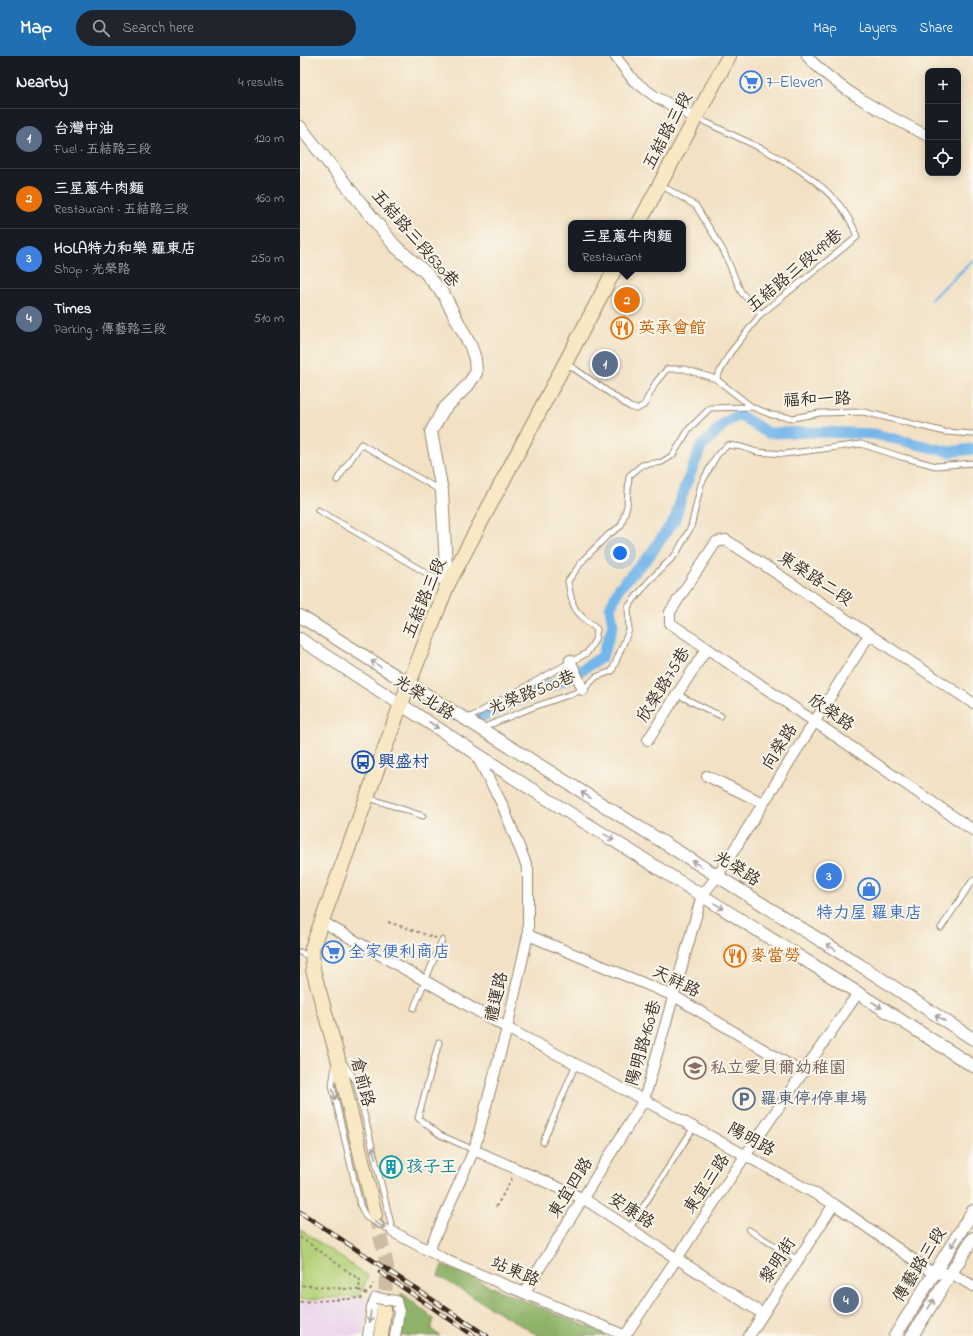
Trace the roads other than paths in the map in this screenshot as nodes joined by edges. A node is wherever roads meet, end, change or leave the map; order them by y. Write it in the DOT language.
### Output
graph roads {
  1 [pos="615,56"];
  2 [pos="729,56"];
  3 [pos="807,56"];
  4 [pos="696,118"];
  5 [pos="300,127"];
  6 [pos="925,134"];
  7 [pos="660,184"];
  8 [pos="641,220"];
  9 [pos="613,272"];
  10 [pos="761,314"];
  11 [pos="565,362"];
  12 [pos="716,379"];
  13 [pos="752,406"];
  14 [pos="973,434"];
  15 [pos="973,463"];
  16 [pos="337,480"];
  17 [pos="442,491"];
  18 [pos="318,510"];
  19 [pos="447,586"];
  20 [pos="300,616"];
  21 [pos="670,623"];
  22 [pos="869,635"];
  23 [pos="300,639"];
  24 [pos="707,648"];
  25 [pos="570,660"];
  26 [pos="409,685"];
  27 [pos="584,690"];
  28 [pos="678,695"];
  29 [pos="973,703"];
  30 [pos="401,704"];
  31 [pos="722,716"];
  32 [pos="466,719"];
  33 [pos="815,721"];
  34 [pos="481,728"];
  35 [pos="648,740"];
  36 [pos="474,751"];
  37 [pos="707,776"];
  38 [pos="368,797"];
  39 [pos="763,803"];
  40 [pos="423,816"];
  41 [pos="973,830"];
  42 [pos="717,877"];
  43 [pos="973,880"];
  44 [pos="702,895"];
  45 [pos="321,921"];
  46 [pos="941,928"];
  47 [pos="528,934"];
  48 [pos="442,940"];
  49 [pos="300,952"];
  50 [pos="312,959"];
  51 [pos="425,981"];
  52 [pos="858,993"];
  53 [pos="674,996"];
  54 [pos="414,1008"];
  55 [pos="507,1028"];
  56 [pos="973,1039"];
  57 [pos="439,1042"];
  58 [pos="337,1055"];
  59 [pos="576,1064"];
  60 [pos="973,1066"];
  61 [pos="803,1073"];
  62 [pos="644,1100"];
  63 [pos="694,1127"];
  64 [pos="543,1142"];
  65 [pos="474,1150"];
  66 [pos="745,1156"];
  67 [pos="584,1199"];
  68 [pos="834,1204"];
  69 [pos="973,1211"];
  70 [pos="375,1215"];
  71 [pos="629,1229"];
  72 [pos="749,1230"];
  73 [pos="394,1232"];
  74 [pos="973,1238"];
  75 [pos="429,1250"];
  76 [pos="676,1259"];
  77 [pos="798,1260"];
  78 [pos="951,1273"];
  79 [pos="934,1274"];
  80 [pos="973,1286"];
  81 [pos="524,1293"];
  82 [pos="384,1309"];
  83 [pos="763,1314"];
  84 [pos="368,1336"];
  85 [pos="381,1336"];
  86 [pos="395,1336"];
  87 [pos="625,1336"];
  88 [pos="749,1336"];
  89 [pos="895,1336"];
  90 [pos="912,1336"];
  1 -- 4 [label="street"];
  2 -- 4 [label="main road, 五結路三段"];
  3 -- 6 [label="street"];
  4 -- 7 [label="main road, 五結路三段"];
  4 -- 10 [label="lane, 五結路三段499巷"];
  5 -- 17 [label="street, 五結路三段630巷"];
  7 -- 8 [label="main road, 五結路三段"];
  7 -- 10 [label="lane"];
  9 -- 11 [label="main road, 五結路三段"];
  10 -- 12 [label="lane, 五結路三段499巷"];
  11 -- 12 [label="lane, 福和一路"];
  11 -- 19 [label="main road, 五結路三段"];
  12 -- 13 [label="lane, 福和一路"];
  13 -- 14 [label="lane, 福和一路"];
  13 -- 25 [label="lane"];
  15 -- 27 [label="lane, 光榮路500巷"];
  16 -- 17 [label="lane"];
  17 -- 19 [label="street, 五結路三段630巷"];
  18 -- 19 [label="lane"];
  19 -- 26 [label="main road, 五結路三段"];
  26 -- 20 [label="street, 光榮北路, one-way"];
  21 -- 22 [label="street, 東榮路二段"];
  21 -- 24 [label="street, 欣榮路"];
  22 -- 29 [label="street, 東榮路二段"];
  22 -- 33 [label="street, 向榮路"];
  23 -- 30 [label="street, 光榮北路"];
  24 -- 28 [label="street, 欣榮路75巷"];
  24 -- 33 [label="street, 欣榮路"];
  25 -- 27 [label="street"];
  25 -- 32 [label="lane"];
  26 -- 30 [label="main road, 五結路三段"];
  26 -- 32 [label="street, 光榮北路"];
  27 -- 34 [label="lane, 光榮路500巷"];
  28 -- 31 [label="lane"];
  28 -- 35 [label="street, 欣榮路75巷"];
  30 -- 36 [label="street, 光榮北路, one-way"];
  30 -- 38 [label="main road, 五結路三段"];
  32 -- 34 [label="street, 光榮北路"];
  33 -- 39 [label="street, 向榮路"];
  33 -- 41 [label="street, 欣榮路"];
  42 -- 34 [label="street, 光榮路, one-way"];
  36 -- 44 [label="street, 光榮北路, one-way"];
  36 -- 47 [label="street, 禮運路"];
  37 -- 39 [label="street"];
  38 -- 40 [label="lane"];
  38 -- 45 [label="main road, 五結路三段"];
  39 -- 42 [label="street, 向榮路"];
  42 -- 44 [label="street, 向榮路"];
  56 -- 42 [label="street, 光榮路, one-way"];
  43 -- 46 [label="lane"];
  44 -- 52 [label="street, one-way"];
  44 -- 53 [label="street, 陽明路160巷"];
  45 -- 50 [label="main road, 五結路三段"];
  45 -- 51 [label="street, 陽明路"];
  47 -- 53 [label="street, 天祥路"];
  47 -- 55 [label="street, 禮運路"];
  48 -- 51 [label="lane"];
  49 -- 50 [label="lane"];
  50 -- 58 [label="main road, 倉前路"];
  51 -- 54 [label="lane"];
  51 -- 55 [label="street, 陽明路"];
  52 -- 60 [label="street, one-way"];
  52 -- 61 [label="street, 東宜三路"];
  53 -- 61 [label="street, 天祥路"];
  53 -- 62 [label="street, 陽明路160巷"];
  55 -- 59 [label="street, 陽明路"];
  55 -- 65 [label="street, 禮運路"];
  57 -- 65 [label="lane"];
  58 -- 70 [label="main road, 倉前路"];
  73 -- 58 [label="lane, one-way"];
  58 -- 73 [label="lane, one-way"];
  59 -- 62 [label="street, 陽明路"];
  59 -- 64 [label="lane"];
  61 -- 66 [label="street, 東宜三路"];
  62 -- 63 [label="street, 陽明路"];
  62 -- 67 [label="street, 東宜四路"];
  63 -- 66 [label="street, 陽明路"];
  63 -- 71 [label="lane"];
  65 -- 67 [label="street, 安康路"];
  65 -- 75 [label="street, 禮運路"];
  66 -- 68 [label="street, 陽明路"];
  66 -- 76 [label="street, 東宜三路"];
  67 -- 71 [label="street, 安康路"];
  67 -- 81 [label="street, 東宜四路"];
  68 -- 77 [label="street, 黎明街"];
  68 -- 79 [label="street, 陽明路"];
  69 -- 79 [label="street, 傳藝路三段, one-way"];
  71 -- 76 [label="street, 安康路"];
  72 -- 77 [label="lane"];
  73 -- 75 [label="street, 站東路"];
  74 -- 78 [label="street, 傳藝路三段"];
  75 -- 81 [label="street, 站東路"];
  76 -- 83 [label="street, 安康路"];
  76 -- 87 [label="street, 東宜三路"];
  77 -- 83 [label="street, 黎明街"];
  78 -- 79 [label="street"];
  78 -- 80 [label="street"];
  90 -- 78 [label="street, 傳藝路三段, one-way"];
  79 -- 89 [label="street, 傳藝路三段"];
  81 -- 87 [label="street, 站東路"];
  82 -- 85 [label="main road"];
  83 -- 88 [label="street, 黎明街"];
  86 -- 84 [label="street, one-way, bridge"];
}
